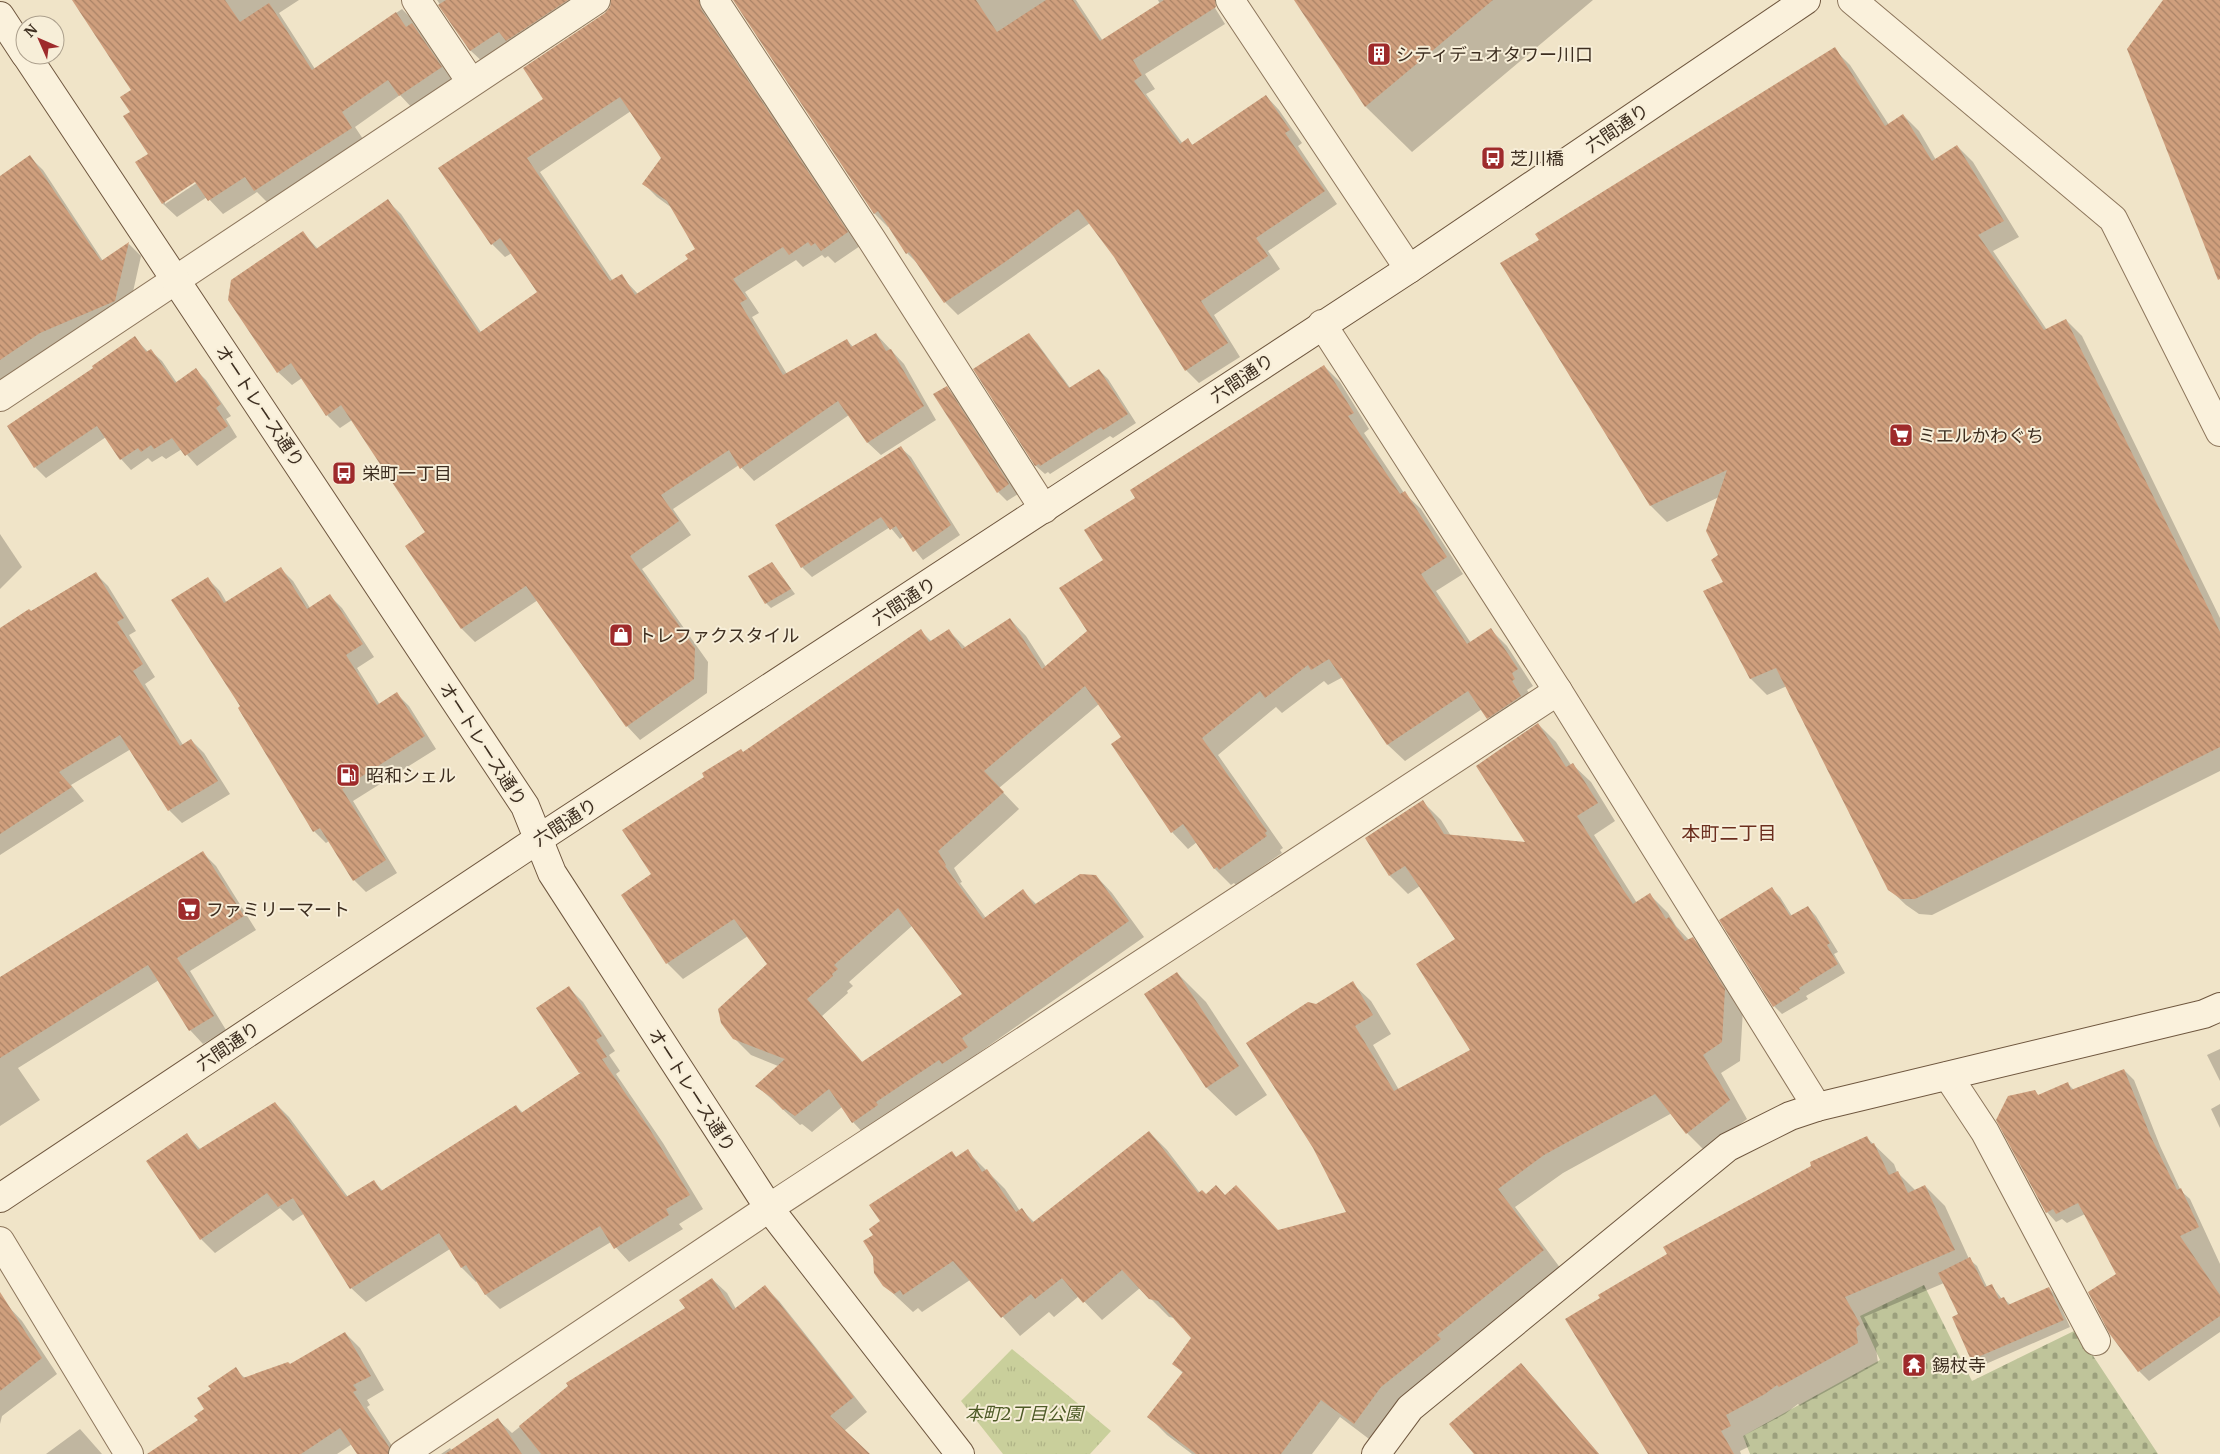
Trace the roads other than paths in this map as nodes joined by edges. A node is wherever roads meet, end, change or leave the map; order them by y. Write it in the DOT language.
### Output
graph roads {
  1 [pos="416,0"];
  2 [pos="596,0"];
  3 [pos="714,0"];
  4 [pos="1230,0"];
  5 [pos="1806,0"];
  6 [pos="1852,0"];
  7 [pos="0,16"];
  8 [pos="15,39"];
  9 [pos="32,65"];
  10 [pos="471,82"];
  11 [pos="1409,269"];
  12 [pos="175,278"];
  13 [pos="1322,324"];
  14 [pos="0,397"];
  15 [pos="2220,432"];
  16 [pos="1044,509"];
  17 [pos="1558,691"];
  18 [pos="537,840"];
  19 [pos="2220,1007"];
  20 [pos="1948,1076"];
  21 [pos="1817,1107"];
  22 [pos="0,1198"];
  23 [pos="769,1208"];
  24 [pos="0,1241"];
  25 [pos="2096,1341"];
  26 [pos="129,1454"];
  27 [pos="403,1454"];
  28 [pos="960,1454"];
  29 [pos="1376,1454"];
  1 -- 10 [label="street"];
  2 -- 10 [label="street"];
  3 -- 16 [label="street"];
  4 -- 11 [label="street"];
  5 -- 11 [label="street, 六間通り"];
  6 -- 15 [label="street"];
  7 -- 8 [label="street, オートレース通り"];
  9 -- 12 [label="street, オートレース通り"];
  10 -- 12 [label="street"];
  11 -- 13 [label="street, 六間通り"];
  12 -- 14 [label="street"];
  12 -- 18 [label="street, オートレース通り"];
  13 -- 16 [label="street, 六間通り"];
  13 -- 17 [label="street"];
  16 -- 18 [label="street, 六間通り"];
  17 -- 21 [label="street"];
  17 -- 23 [label="street"];
  18 -- 22 [label="street, 六間通り"];
  18 -- 23 [label="street, オートレース通り"];
  19 -- 20 [label="street"];
  20 -- 21 [label="street"];
  20 -- 25 [label="street"];
  21 -- 29 [label="street"];
  23 -- 27 [label="street"];
  23 -- 28 [label="street, オートレース通り"];
  24 -- 26 [label="street"];
}
